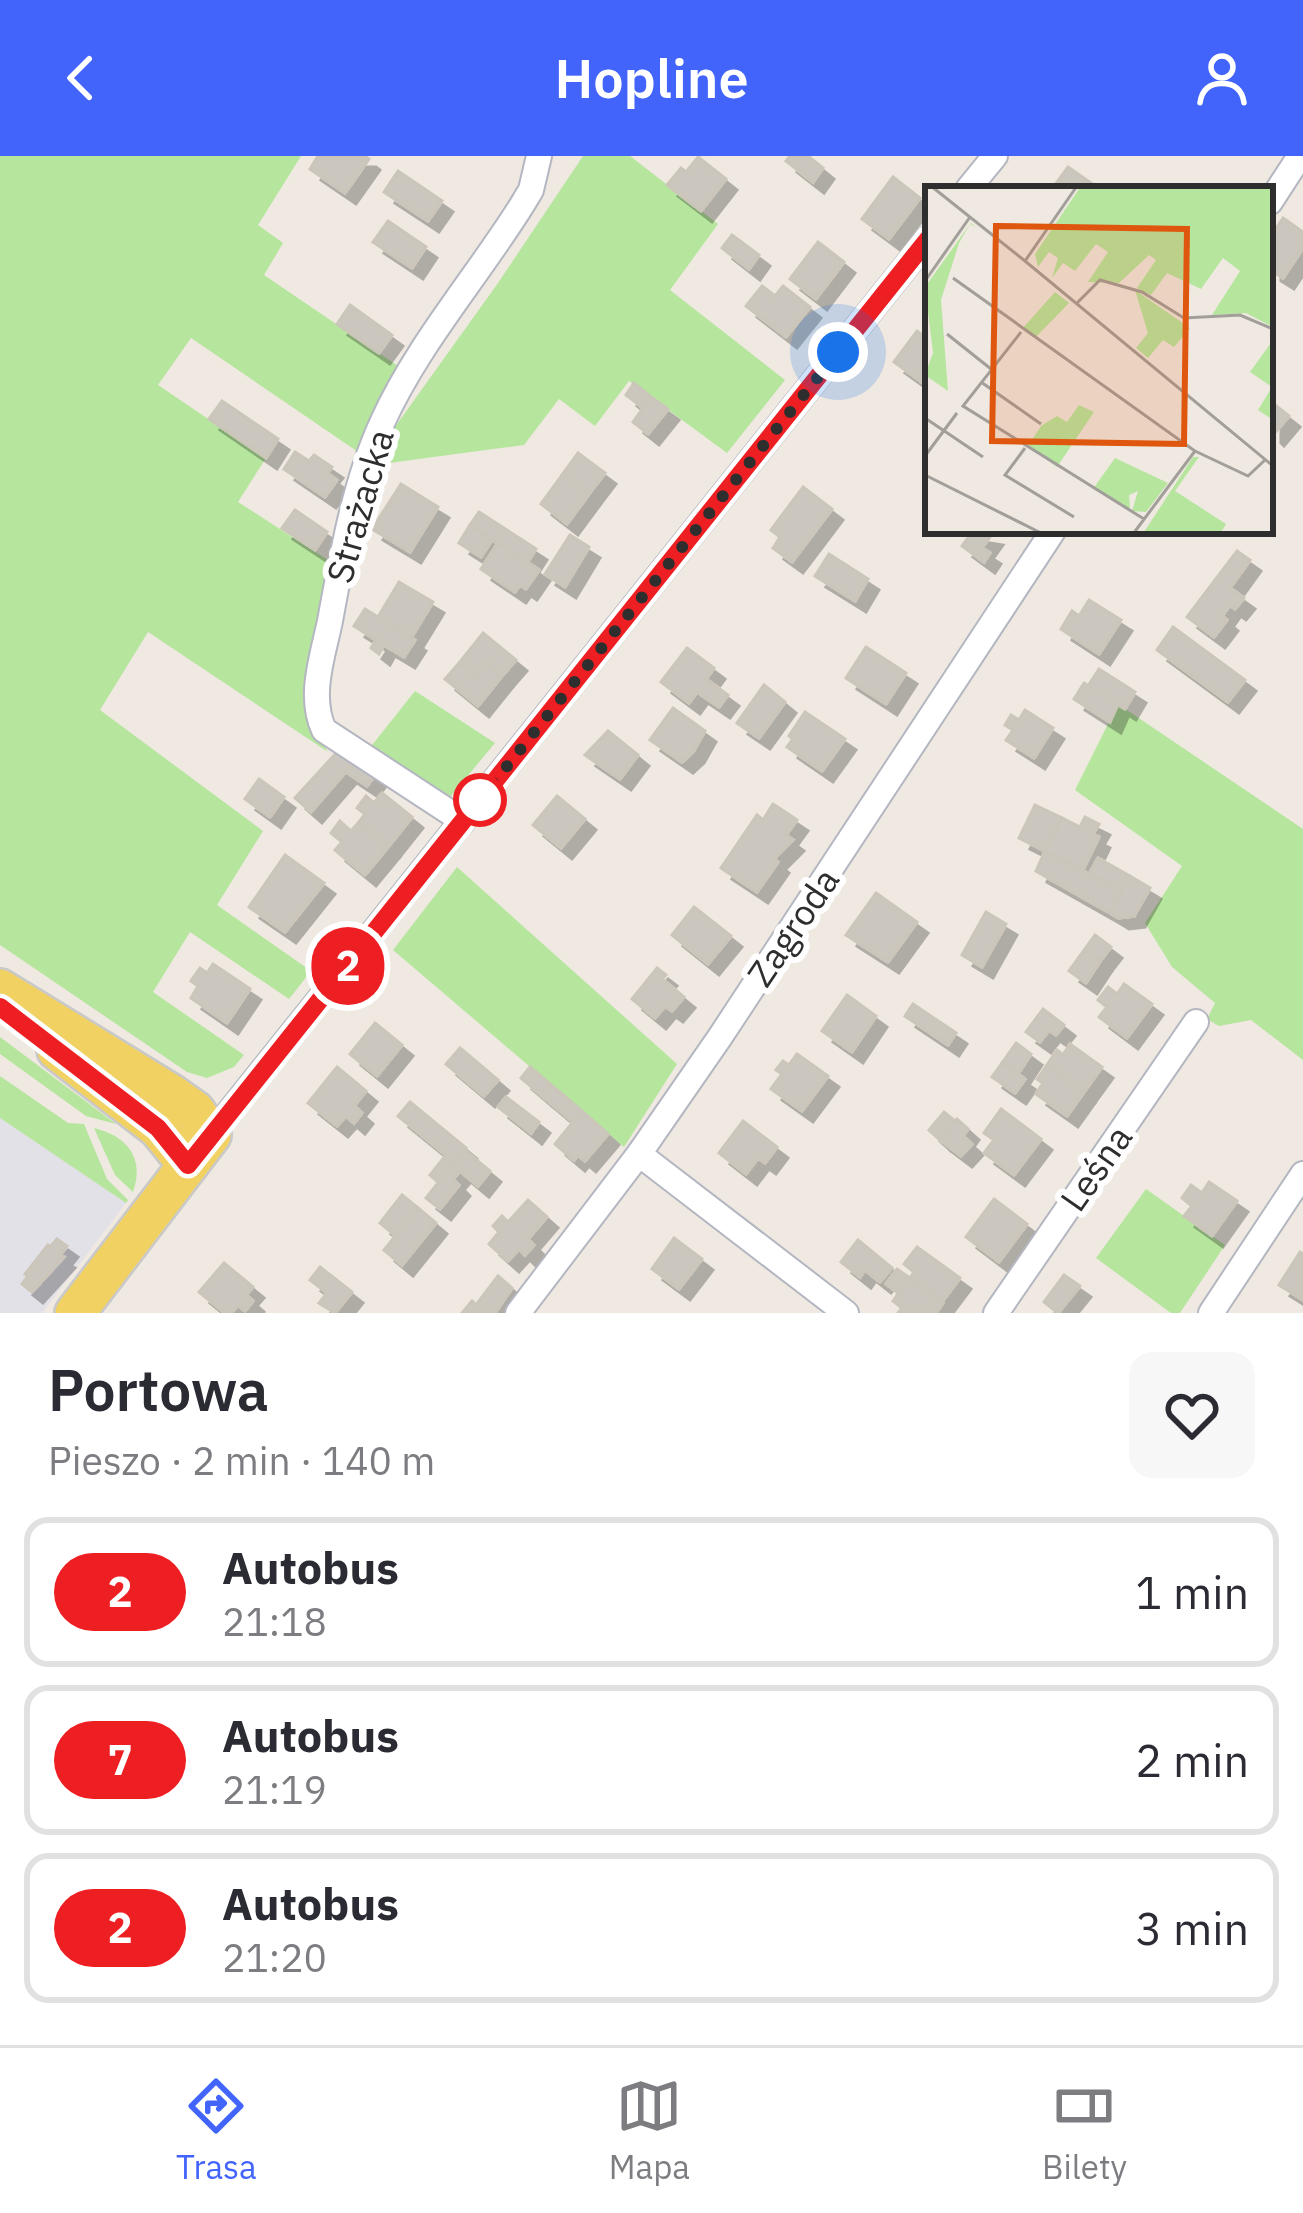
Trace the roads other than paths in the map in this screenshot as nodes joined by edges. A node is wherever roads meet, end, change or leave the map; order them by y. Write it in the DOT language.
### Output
graph roads {
  1 [pos="539,156"];
  2 [pos="994,156"];
  3 [pos="1300,156"];
  4 [pos="970,186"];
  5 [pos="1273,197"];
  6 [pos="925,243"];
  7 [pos="1051,534"];
  8 [pos="463,821"];
  9 [pos="0,989"];
  10 [pos="0,1007"];
  11 [pos="1196,1022"];
  12 [pos="200,1150"];
  13 [pos="639,1154"];
  14 [pos="1303,1174"];
  15 [pos="75,1313"];
  16 [pos="518,1313"];
  17 [pos="846,1313"];
  18 [pos="996,1313"];
  19 [pos="1211,1313"];
  1 -- 8 [label="street, Strażacka"];
  2 -- 4 [label="street"];
  3 -- 5 [label="street"];
  6 -- 8 [label="street"];
  7 -- 13 [label="street, Zagroda"];
  8 -- 12 [label="street"];
  9 -- 12 [label="main road"];
  10 -- 12 [label="main road"];
  11 -- 18 [label="street, Leśna"];
  12 -- 15 [label="main road"];
  13 -- 16 [label="street, Zagroda"];
  13 -- 17 [label="street"];
  14 -- 19 [label="street"];
}
